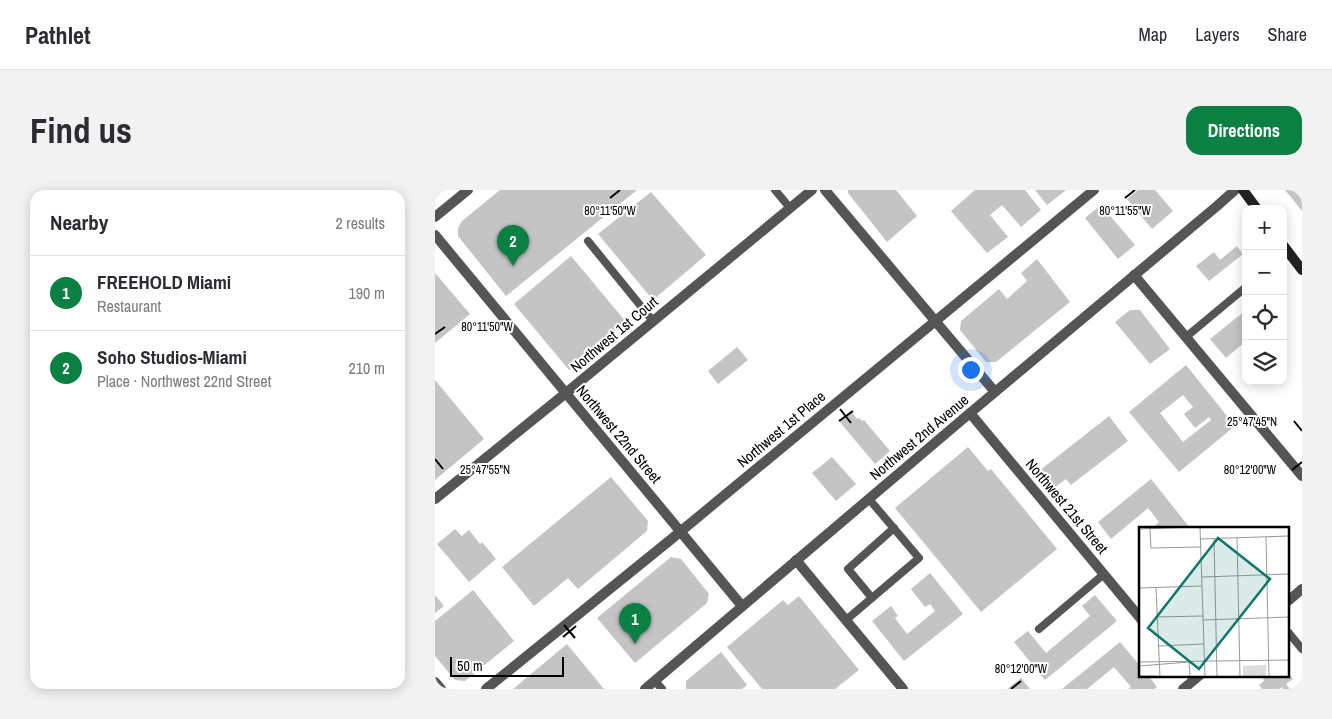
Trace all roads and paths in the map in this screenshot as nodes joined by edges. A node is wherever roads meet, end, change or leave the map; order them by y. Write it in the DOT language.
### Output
graph roads {
  1 [pos="468,190"];
  2 [pos="775,190"];
  3 [pos="812,190"];
  4 [pos="825,190"];
  5 [pos="1093,190"];
  6 [pos="1235,190"];
  7 [pos="1243,190"];
  8 [pos="1254,205"];
  9 [pos="790,208"];
  10 [pos="435,217"];
  11 [pos="435,235"];
  12 [pos="588,241"];
  13 [pos="1287,253"];
  14 [pos="1302,270"];
  15 [pos="1135,276"];
  16 [pos="1242,290"];
  17 [pos="653,321"];
  18 [pos="935,321"];
  19 [pos="1186,337"];
  20 [pos="995,392"];
  21 [pos="566,393"];
  22 [pos="970,413"];
  23 [pos="1302,476"];
  24 [pos="435,499"];
  25 [pos="869,499"];
  26 [pos="894,528"];
  27 [pos="680,531"];
  28 [pos="796,560"];
  29 [pos="1104,574"];
  30 [pos="1302,589"];
  31 [pos="872,598"];
  32 [pos="1289,600"];
  33 [pos="743,606"];
  34 [pos="1139,617"];
  35 [pos="846,620"];
  36 [pos="1039,629"];
  37 [pos="1289,633"];
  38 [pos="1302,649"];
  39 [pos="1193,677"];
  40 [pos="435,682"];
  41 [pos="659,685"];
  42 [pos="441,689"];
  43 [pos="486,689"];
  44 [pos="645,689"];
  45 [pos="903,689"];
  46 [pos="1183,689"];
  1 -- 10 [label="street"];
  2 -- 9 [label="lane"];
  3 -- 9 [label="street, Northwest 1st Court"];
  4 -- 18 [label="street"];
  5 -- 18 [label="street, Northwest 1st Place"];
  6 -- 15 [label="street, Northwest 2nd Avenue"];
  7 -- 8 [label="main road"];
  9 -- 17 [label="street, Northwest 1st Court"];
  11 -- 21 [label="street, Northwest 22nd Street"];
  12 -- 17 [label="lane"];
  13 -- 14 [label="main road"];
  15 -- 19 [label="street"];
  15 -- 20 [label="street, Northwest 2nd Avenue"];
  16 -- 19 [label="lane"];
  17 -- 21 [label="street, Northwest 1st Court"];
  18 -- 20 [label="street"];
  18 -- 27 [label="street, Northwest 1st Place"];
  19 -- 23 [label="street"];
  20 -- 22 [label="street, Northwest 2nd Avenue"];
  21 -- 24 [label="street, Northwest 1st Court"];
  21 -- 27 [label="street, Northwest 22nd Street"];
  22 -- 25 [label="street, Northwest 2nd Avenue"];
  22 -- 29 [label="street, Northwest 21st Street"];
  25 -- 26 [label="lane"];
  25 -- 28 [label="street, Northwest 2nd Avenue"];
  26 -- 31 [label="lane"];
  26 -- 31 [label="lane"];
  27 -- 33 [label="street, Northwest 22nd Street"];
  27 -- 43 [label="street, Northwest 1st Place"];
  28 -- 33 [label="street, Northwest 2nd Avenue"];
  28 -- 35 [label="street"];
  29 -- 34 [label="street, Northwest 21st Street"];
  29 -- 36 [label="lane"];
  30 -- 32 [label="street"];
  31 -- 35 [label="lane"];
  33 -- 41 [label="street, Northwest 2nd Avenue"];
  35 -- 45 [label="street"];
  37 -- 38 [label="lane"];
  39 -- 46 [label="street"];
  40 -- 42 [label="street"];
  41 -- 44 [label="street, Northwest 2nd Avenue"];
}
